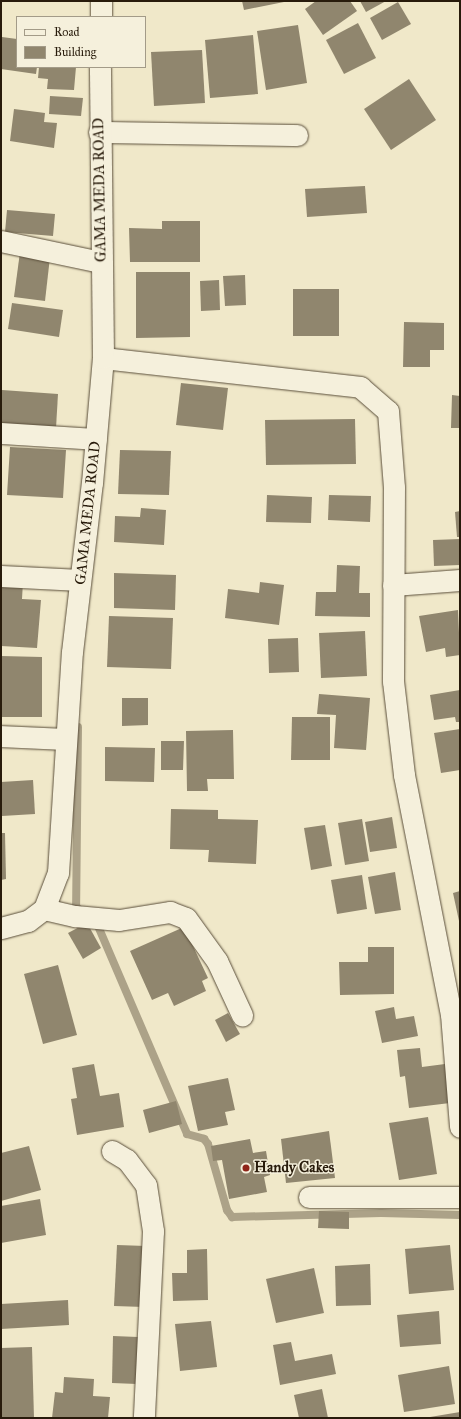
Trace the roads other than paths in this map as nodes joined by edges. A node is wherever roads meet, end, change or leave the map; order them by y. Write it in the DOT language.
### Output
graph roads {
  1 [pos="101,1"];
  2 [pos="101,16"];
  3 [pos="100,68"];
  4 [pos="99,132"];
  5 [pos="297,135"];
  6 [pos="1,241"];
  7 [pos="101,262"];
  8 [pos="103,358"];
  9 [pos="1,433"];
  10 [pos="96,439"];
  11 [pos="1,576"];
  12 [pos="80,580"];
  13 [pos="460,580"];
  14 [pos="393,585"];
  15 [pos="1,736"];
  16 [pos="66,739"];
  17 [pos="44,909"];
  18 [pos="1,928"];
  19 [pos="456,1014"];
  20 [pos="242,1015"];
  21 [pos="460,1127"];
  22 [pos="112,1151"];
  23 [pos="309,1197"];
  24 [pos="460,1197"];
  25 [pos="144,1418"];
  1 -- 2 [label="street"];
  3 -- 4 [label="street, GAMA MEDA ROAD"];
  4 -- 5 [label="street"];
  4 -- 7 [label="street, GAMA MEDA ROAD"];
  6 -- 7 [label="street"];
  7 -- 8 [label="street, GAMA MEDA ROAD"];
  8 -- 10 [label="street, GAMA MEDA ROAD"];
  8 -- 14 [label="street"];
  9 -- 10 [label="street"];
  10 -- 12 [label="street, GAMA MEDA ROAD"];
  11 -- 12 [label="street"];
  12 -- 16 [label="street, GAMA MEDA ROAD"];
  13 -- 14 [label="street"];
  14 -- 19 [label="street"];
  15 -- 16 [label="street"];
  16 -- 17 [label="street, GAMA MEDA ROAD"];
  17 -- 18 [label="street"];
  17 -- 20 [label="street"];
  19 -- 21 [label="street"];
  22 -- 25 [label="street"];
  23 -- 24 [label="street"];
}
